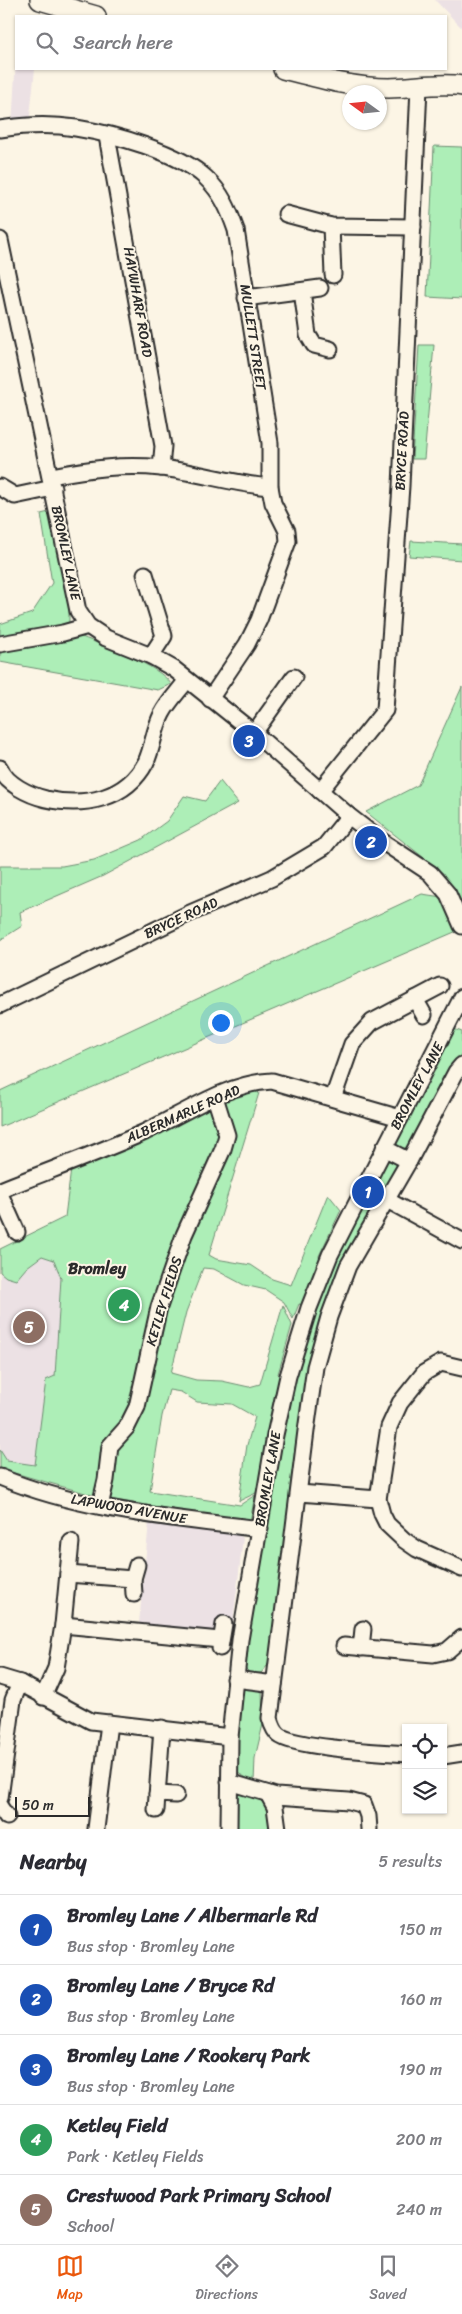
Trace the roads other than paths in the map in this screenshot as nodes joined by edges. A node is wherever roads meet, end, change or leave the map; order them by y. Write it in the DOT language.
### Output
graph roads {
  1 [pos="40,0"];
  2 [pos="92,15"];
  3 [pos="288,70"];
  4 [pos="459,83"];
  5 [pos="419,87"];
  6 [pos="0,129"];
  7 [pos="107,136"];
  8 [pos="286,214"];
  9 [pos="331,226"];
  10 [pos="413,228"];
  11 [pos="0,240"];
  12 [pos="333,275"];
  13 [pos="320,288"];
  14 [pos="302,291"];
  15 [pos="246,298"];
  16 [pos="330,350"];
  17 [pos="161,468"];
  18 [pos="52,482"];
  19 [pos="0,487"];
  20 [pos="270,487"];
  21 [pos="145,574"];
  22 [pos="88,626"];
  23 [pos="0,644"];
  24 [pos="151,656"];
  25 [pos="294,677"];
  26 [pos="187,680"];
  27 [pos="210,699"];
  28 [pos="254,733"];
  29 [pos="1,773"];
  30 [pos="320,791"];
  31 [pos="349,816"];
  32 [pos="462,926"];
  33 [pos="440,986"];
  34 [pos="462,997"];
  35 [pos="415,999"];
  36 [pos="0,1005"];
  37 [pos="424,1015"];
  38 [pos="462,1065"];
  39 [pos="215,1097"];
  40 [pos="333,1098"];
  41 [pos="400,1118"];
  42 [pos="384,1148"];
  43 [pos="409,1161"];
  44 [pos="0,1192"];
  45 [pos="387,1200"];
  46 [pos="17,1232"];
  47 [pos="462,1241"];
  48 [pos="462,1368"];
  49 [pos="0,1477"];
  50 [pos="299,1493"];
  51 [pos="378,1498"];
  52 [pos="100,1506"];
  53 [pos="260,1529"];
  54 [pos="71,1542"];
  55 [pos="462,1569"];
  56 [pos="68,1574"];
  57 [pos="135,1579"];
  58 [pos="63,1624"];
  59 [pos="224,1624"];
  60 [pos="363,1629"];
  61 [pos="462,1638"];
  62 [pos="344,1646"];
  63 [pos="361,1648"];
  64 [pos="0,1677"];
  65 [pos="235,1679"];
  66 [pos="20,1683"];
  67 [pos="274,1684"];
  68 [pos="43,1697"];
  69 [pos="110,1723"];
  70 [pos="162,1728"];
  71 [pos="230,1737"];
  72 [pos="462,1753"];
  73 [pos="402,1754"];
  74 [pos="447,1755"];
  75 [pos="229,1782"];
  76 [pos="157,1794"];
  77 [pos="176,1794"];
  78 [pos="268,1794"];
  79 [pos="0,1798"];
  80 [pos="156,1810"];
  81 [pos="96,1829"];
  82 [pos="229,1829"];
  83 [pos="278,1829"];
  84 [pos="368,1829"];
  1 -- 2 [label="main road"];
  3 -- 5 [label="main road"];
  4 -- 5 [label="main road"];
  5 -- 10 [label="street, BRYCE ROAD"];
  6 -- 7 [label="street, MULLETT STREET"];
  7 -- 15 [label="street, MULLETT STREET"];
  7 -- 17 [label="street, HAYWHARF ROAD"];
  8 -- 9 [label="street"];
  9 -- 10 [label="street"];
  9 -- 12 [label="street"];
  10 -- 30 [label="street, BRYCE ROAD"];
  11 -- 18 [label="street, BROMLEY LANE"];
  13 -- 14 [label="street"];
  14 -- 15 [label="street"];
  14 -- 16 [label="street"];
  15 -- 20 [label="street, MULLETT STREET"];
  17 -- 18 [label="street"];
  17 -- 20 [label="street"];
  18 -- 19 [label="street"];
  18 -- 22 [label="street, BROMLEY LANE"];
  20 -- 27 [label="street, MULLETT STREET"];
  21 -- 24 [label="street"];
  22 -- 23 [label="street"];
  22 -- 24 [label="street"];
  24 -- 26 [label="street"];
  25 -- 28 [label="street"];
  26 -- 27 [label="street"];
  26 -- 29 [label="street"];
  27 -- 28 [label="street"];
  28 -- 30 [label="street"];
  30 -- 31 [label="street"];
  31 -- 32 [label="street"];
  31 -- 36 [label="street, BRYCE ROAD"];
  33 -- 35 [label="street"];
  34 -- 41 [label="street, BROMLEY LANE"];
  35 -- 37 [label="street"];
  35 -- 40 [label="street"];
  38 -- 43 [label="street, BROMLEY LANE"];
  39 -- 40 [label="street, ALBERMARLE ROAD"];
  39 -- 44 [label="street, ALBERMARLE ROAD"];
  39 -- 52 [label="street, KETLEY FIELDS"];
  40 -- 41 [label="street, ALBERMARLE ROAD"];
  41 -- 42 [label="street, BROMLEY LANE"];
  42 -- 43 [label="street"];
  42 -- 53 [label="street, BROMLEY LANE"];
  43 -- 45 [label="street, BROMLEY LANE"];
  44 -- 46 [label="street"];
  45 -- 47 [label="street"];
  45 -- 50 [label="street, BROMLEY LANE"];
  48 -- 51 [label="street"];
  49 -- 52 [label="street, LAPWOOD AVENUE"];
  50 -- 51 [label="street"];
  50 -- 67 [label="street, BROMLEY LANE"];
  51 -- 55 [label="street"];
  52 -- 53 [label="street, LAPWOOD AVENUE"];
  53 -- 65 [label="street, BROMLEY LANE"];
  54 -- 56 [label="street"];
  56 -- 57 [label="street"];
  56 -- 58 [label="street"];
  58 -- 59 [label="street"];
  58 -- 68 [label="street"];
  60 -- 63 [label="street"];
  61 -- 63 [label="street"];
  62 -- 63 [label="street"];
  64 -- 66 [label="street"];
  65 -- 67 [label="street"];
  65 -- 71 [label="street, BROMLEY LANE"];
  66 -- 68 [label="street"];
  66 -- 79 [label="street"];
  67 -- 73 [label="street, BROMLEY LANE"];
  68 -- 69 [label="street"];
  69 -- 70 [label="street"];
  69 -- 81 [label="street"];
  70 -- 71 [label="street"];
  70 -- 76 [label="street"];
  71 -- 75 [label="street, BROMLEY LANE"];
  72 -- 74 [label="street"];
  75 -- 78 [label="street"];
  75 -- 82 [label="street, BROMLEY LANE"];
  76 -- 77 [label="street"];
  76 -- 80 [label="street"];
  78 -- 83 [label="street"];
  78 -- 84 [label="street"];
}
